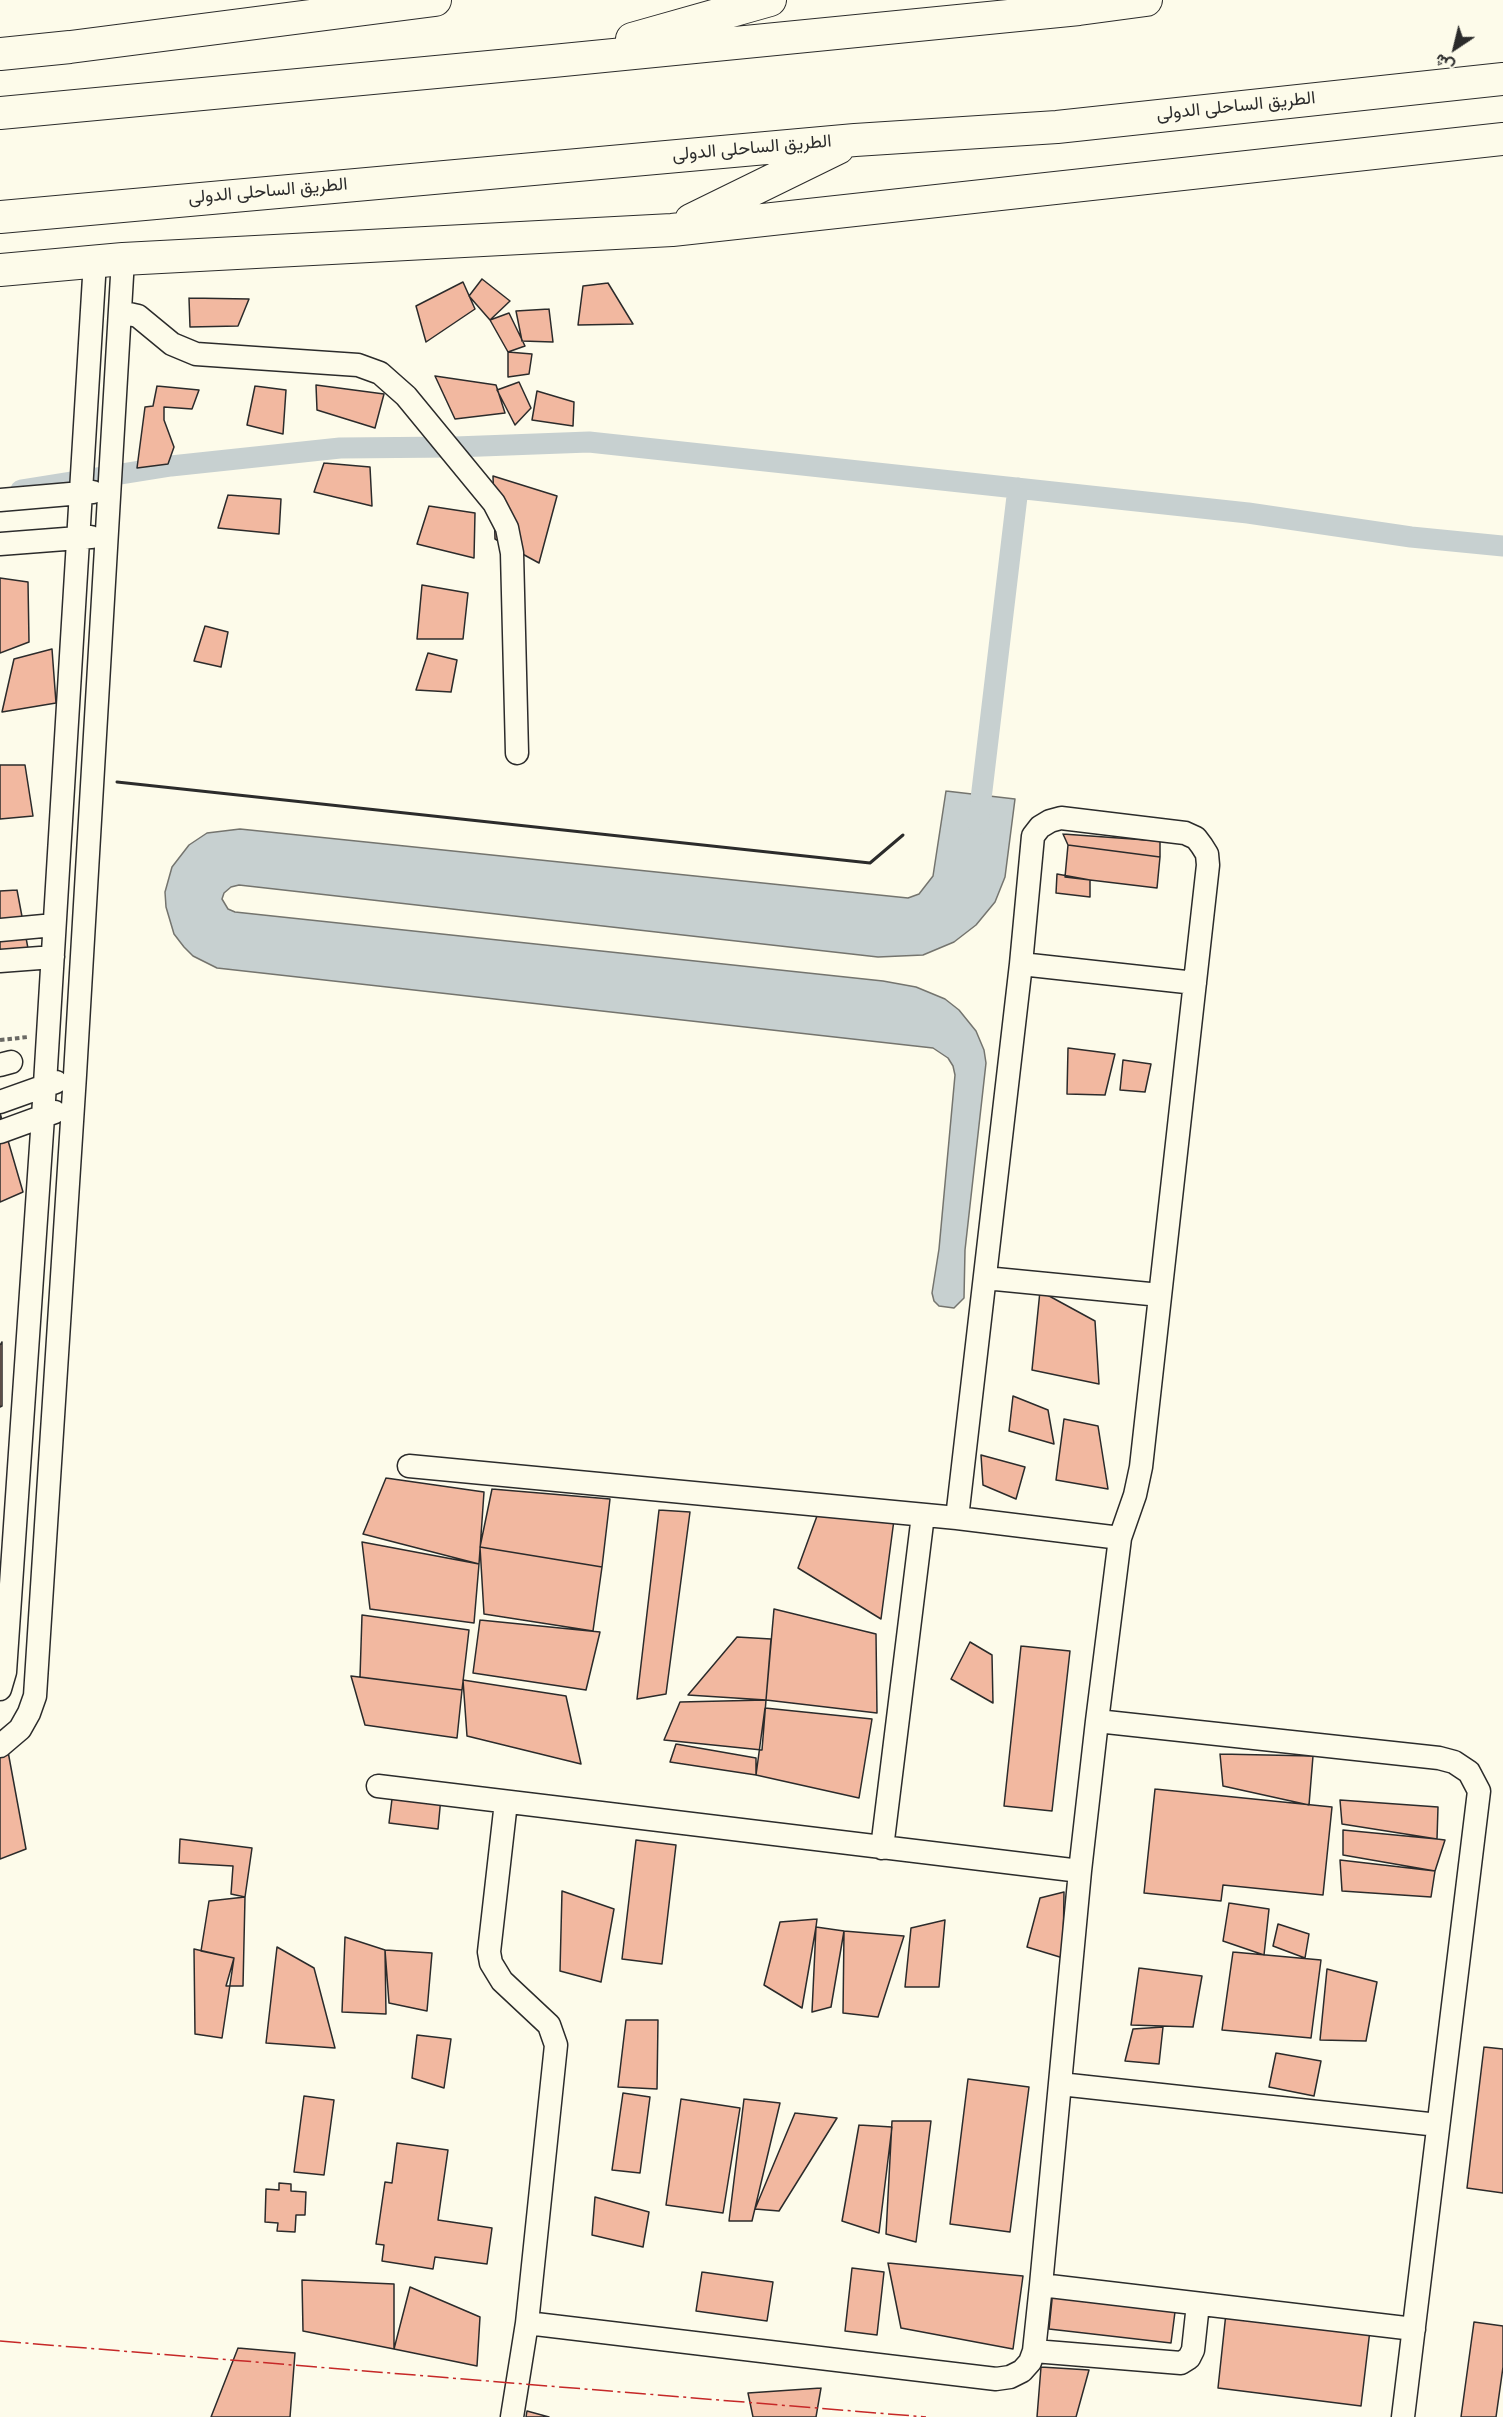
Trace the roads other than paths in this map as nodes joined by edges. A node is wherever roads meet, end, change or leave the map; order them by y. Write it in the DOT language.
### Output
graph roads {
  1 [pos="435,0"];
  2 [pos="770,0"];
  3 [pos="1146,0"];
  4 [pos="0,54"];
  5 [pos="553,61"];
  6 [pos="1503,79"];
  7 [pos="0,113"];
  8 [pos="1503,139"];
  9 [pos="855,140"];
  10 [pos="0,217"];
  11 [pos="672,230"];
  12 [pos="109,260"];
  13 [pos="0,270"];
  14 [pos="120,312"];
  15 [pos="110,491"];
  16 [pos="80,494"];
  17 [pos="0,500"];
  18 [pos="105,536"];
  19 [pos="77,538"];
  20 [pos="0,544"];
  21 [pos="517,753"];
  22 [pos="54,925"];
  23 [pos="0,930"];
  24 [pos="53,957"];
  25 [pos="0,961"];
  26 [pos="1022,964"];
  27 [pos="1195,983"];
  28 [pos="75,1075"];
  29 [pos="44,1086"];
  30 [pos="0,1102"];
  31 [pos="73,1106"];
  32 [pos="43,1117"];
  33 [pos="0,1132"];
  34 [pos="985,1278"];
  35 [pos="1160,1295"];
  36 [pos="409,1466"];
  37 [pos="923,1515"];
  38 [pos="957,1518"];
  39 [pos="1120,1538"];
  40 [pos="0,1689"];
  41 [pos="1097,1721"];
  42 [pos="0,1746"];
  43 [pos="378,1786"];
  44 [pos="506,1802"];
  45 [pos="882,1848"];
  46 [pos="1080,1870"];
  47 [pos="1060,2084"];
  48 [pos="1438,2125"];
  49 [pos="1041,2285"];
  50 [pos="1198,2304"];
  51 [pos="526,2323"];
  52 [pos="1414,2330"];
  53 [pos="1034,2351"];
  54 [pos="512,2417"];
  55 [pos="1404,2417"];
  1 -- 4 [label="highway"];
  2 -- 5 [label="highway"];
  3 -- 5 [label="highway"];
  5 -- 7 [label="highway"];
  6 -- 9 [label="highway, الطريق الساحلى الدولى"];
  8 -- 11 [label="highway"];
  9 -- 10 [label="highway, الطريق الساحلى الدولى"];
  9 -- 11 [label="highway"];
  11 -- 12 [label="highway"];
  12 -- 13 [label="highway"];
  12 -- 14 [label="street"];
  12 -- 16 [label="street"];
  14 -- 15 [label="street"];
  14 -- 21 [label="street"];
  15 -- 16 [label="street"];
  15 -- 18 [label="street"];
  16 -- 17 [label="street"];
  16 -- 19 [label="street"];
  18 -- 19 [label="street"];
  18 -- 28 [label="street"];
  19 -- 20 [label="street"];
  19 -- 22 [label="street"];
  22 -- 23 [label="street"];
  22 -- 24 [label="street"];
  24 -- 25 [label="street"];
  24 -- 29 [label="street"];
  26 -- 27 [label="street"];
  26 -- 27 [label="street"];
  26 -- 34 [label="street"];
  27 -- 35 [label="street"];
  28 -- 29 [label="street"];
  28 -- 31 [label="street"];
  29 -- 30 [label="street"];
  29 -- 32 [label="street"];
  31 -- 32 [label="street"];
  31 -- 42 [label="street"];
  32 -- 33 [label="street"];
  32 -- 40 [label="street"];
  34 -- 35 [label="street"];
  34 -- 38 [label="street"];
  35 -- 39 [label="street"];
  36 -- 37 [label="street"];
  37 -- 38 [label="street"];
  37 -- 45 [label="street"];
  38 -- 39 [label="street"];
  39 -- 41 [label="street"];
  41 -- 46 [label="street"];
  41 -- 48 [label="street"];
  43 -- 44 [label="street"];
  44 -- 45 [label="street"];
  44 -- 51 [label="street"];
  45 -- 46 [label="street"];
  46 -- 47 [label="street"];
  47 -- 48 [label="street"];
  47 -- 49 [label="street"];
  48 -- 52 [label="street"];
  49 -- 50 [label="street"];
  49 -- 53 [label="street"];
  50 -- 52 [label="street"];
  50 -- 53 [label="street"];
  51 -- 53 [label="street"];
  51 -- 54 [label="street"];
  52 -- 55 [label="street"];
}
